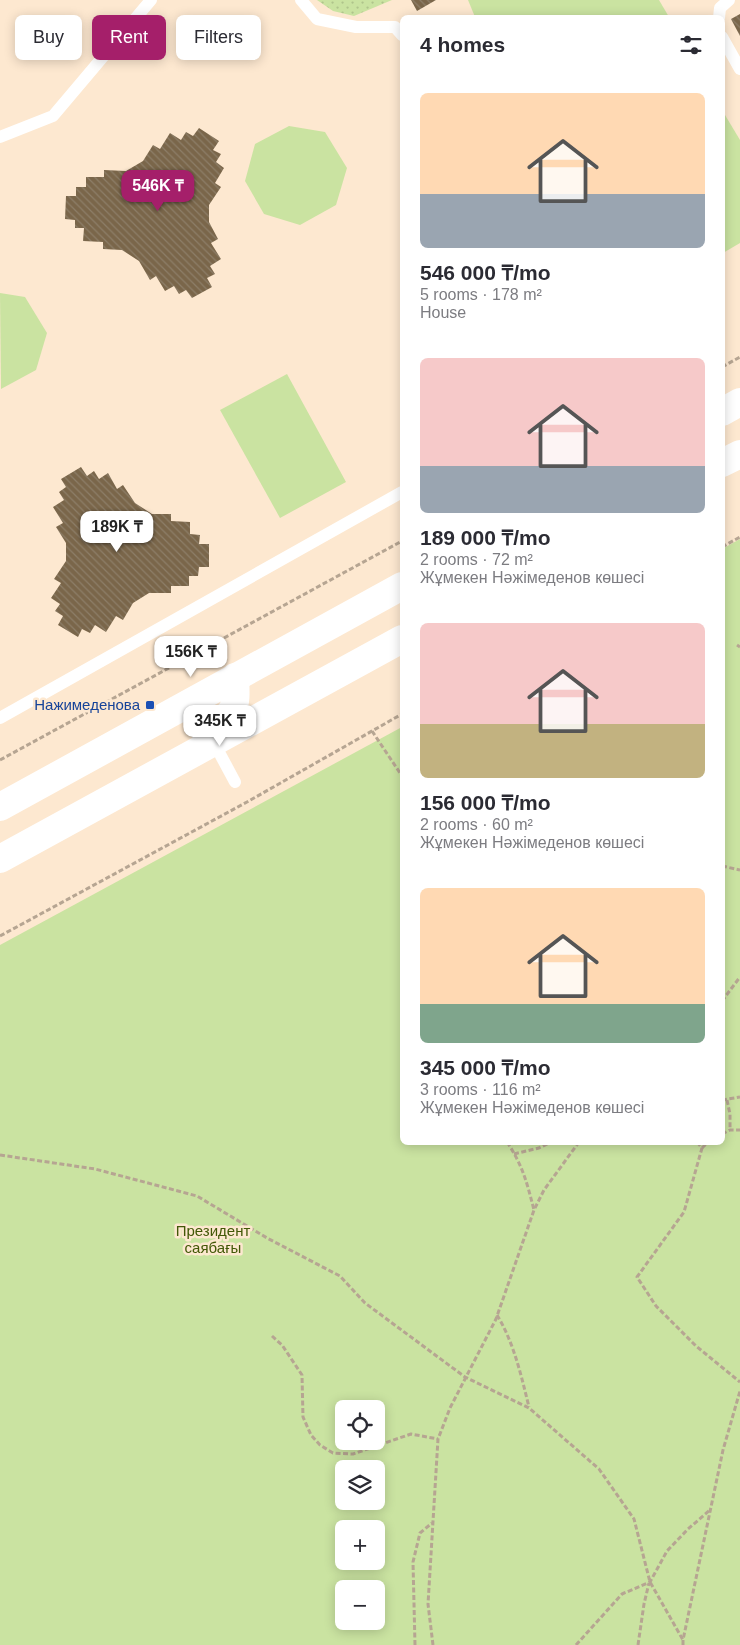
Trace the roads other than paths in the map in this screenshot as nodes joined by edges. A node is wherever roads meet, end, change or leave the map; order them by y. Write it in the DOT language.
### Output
graph roads {
  1 [pos="151,0"];
  2 [pos="301,0"];
  3 [pos="729,0"];
  4 [pos="719,15"];
  5 [pos="400,33"];
  6 [pos="725,42"];
  7 [pos="740,69"];
  8 [pos="0,137"];
  9 [pos="740,402"];
  10 [pos="725,410"];
  11 [pos="740,454"];
  12 [pos="725,462"];
  13 [pos="400,493"];
  14 [pos="400,587"];
  15 [pos="400,640"];
  16 [pos="236,677"];
  17 [pos="0,718"];
  18 [pos="213,741"];
  19 [pos="235,782"];
  20 [pos="134,784"];
  21 [pos="0,807"];
  22 [pos="0,859"];
  1 -- 8 [label="lane"];
  2 -- 5 [label="lane"];
  3 -- 4 [label="lane"];
  6 -- 7 [label="lane"];
  9 -- 10 [label="main road"];
  11 -- 12 [label="main road"];
  13 -- 17 [label="lane"];
  14 -- 16 [label="main road"];
  15 -- 18 [label="main road"];
  16 -- 20 [label="main road"];
  16 -- 21 [label="main road"];
  18 -- 19 [label="lane"];
  18 -- 20 [label="main road"];
  20 -- 22 [label="main road"];
}
